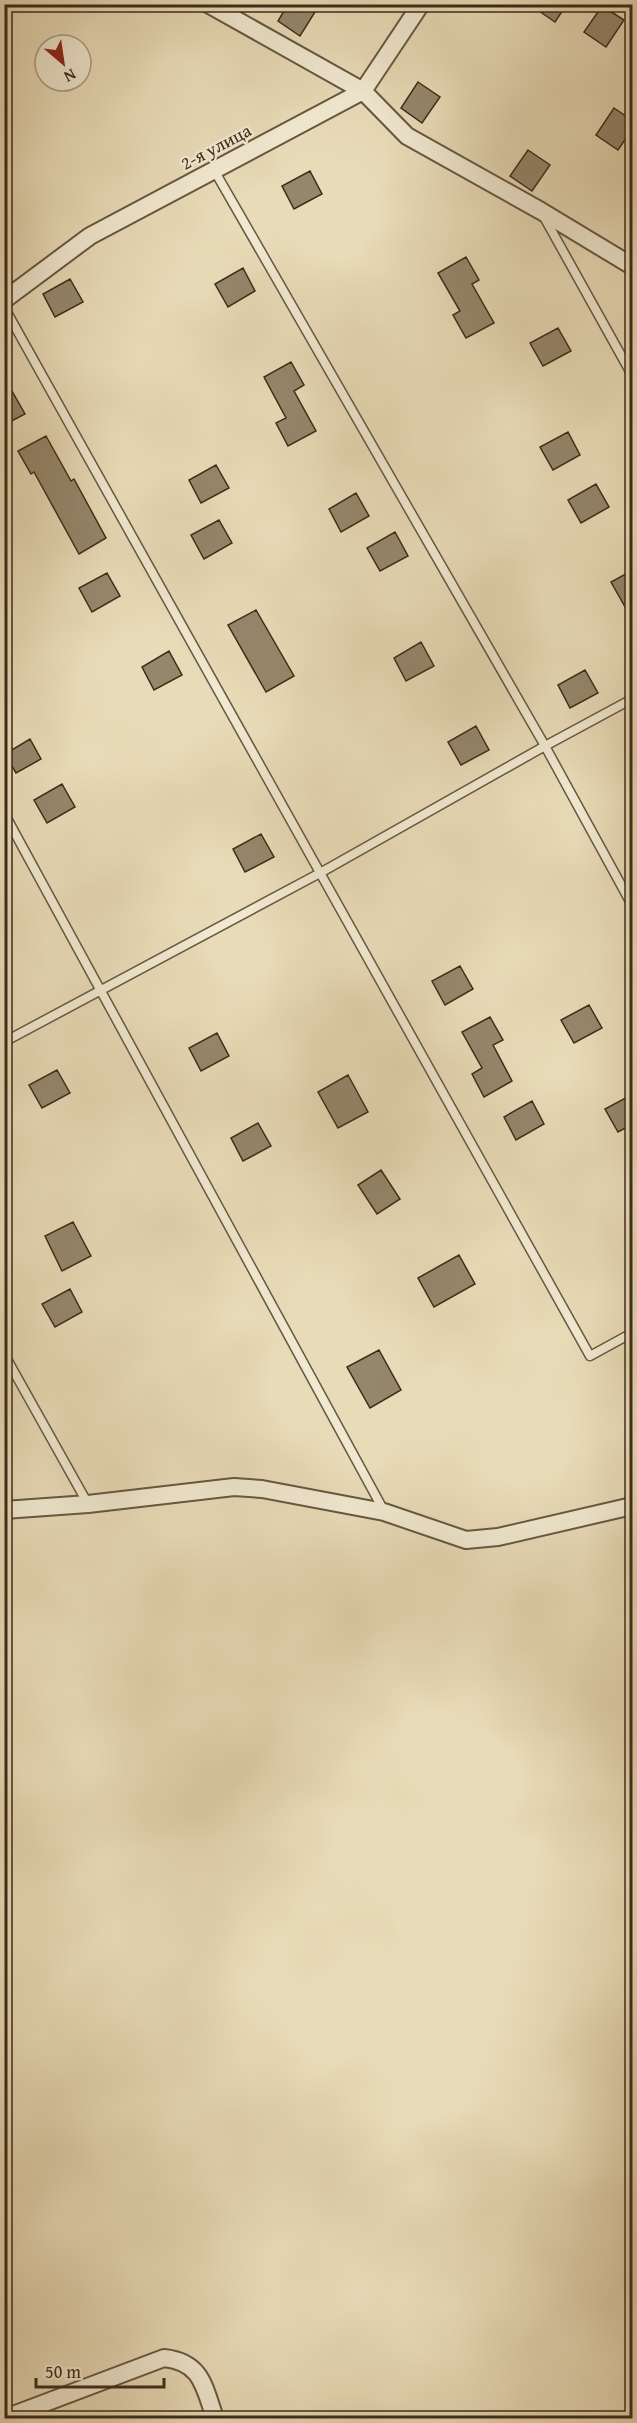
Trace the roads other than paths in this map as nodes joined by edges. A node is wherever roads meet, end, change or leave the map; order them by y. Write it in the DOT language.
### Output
graph roads {
  1 [pos="208,4"];
  2 [pos="421,4"];
  3 [pos="363,91"];
  4 [pos="214,170"];
  5 [pos="541,211"];
  6 [pos="633,266"];
  7 [pos="4,300"];
  8 [pos="4,308"];
  9 [pos="633,375"];
  10 [pos="633,699"];
  11 [pos="545,746"];
  12 [pos="4,813"];
  13 [pos="320,873"];
  14 [pos="633,905"];
  15 [pos="103,991"];
  16 [pos="4,1042"];
  17 [pos="633,1333"];
  18 [pos="4,1354"];
  19 [pos="88,1504"];
  20 [pos="633,1506"];
  21 [pos="4,1510"];
  22 [pos="384,1512"];
  23 [pos="5,2418"];
  24 [pos="215,2418"];
  1 -- 3 [label="street"];
  2 -- 3 [label="street, 2-я улица"];
  3 -- 4 [label="street, 2-я улица"];
  3 -- 5 [label="street"];
  4 -- 7 [label="street, 2-я улица"];
  4 -- 11 [label="lane"];
  5 -- 6 [label="street"];
  5 -- 9 [label="lane"];
  8 -- 13 [label="lane"];
  10 -- 11 [label="lane"];
  11 -- 13 [label="lane"];
  11 -- 14 [label="lane"];
  12 -- 15 [label="lane"];
  13 -- 15 [label="lane"];
  13 -- 17 [label="lane"];
  15 -- 16 [label="lane"];
  15 -- 22 [label="lane"];
  18 -- 19 [label="lane"];
  19 -- 21 [label="street"];
  19 -- 22 [label="street"];
  20 -- 22 [label="street"];
  23 -- 24 [label="street"];
}
